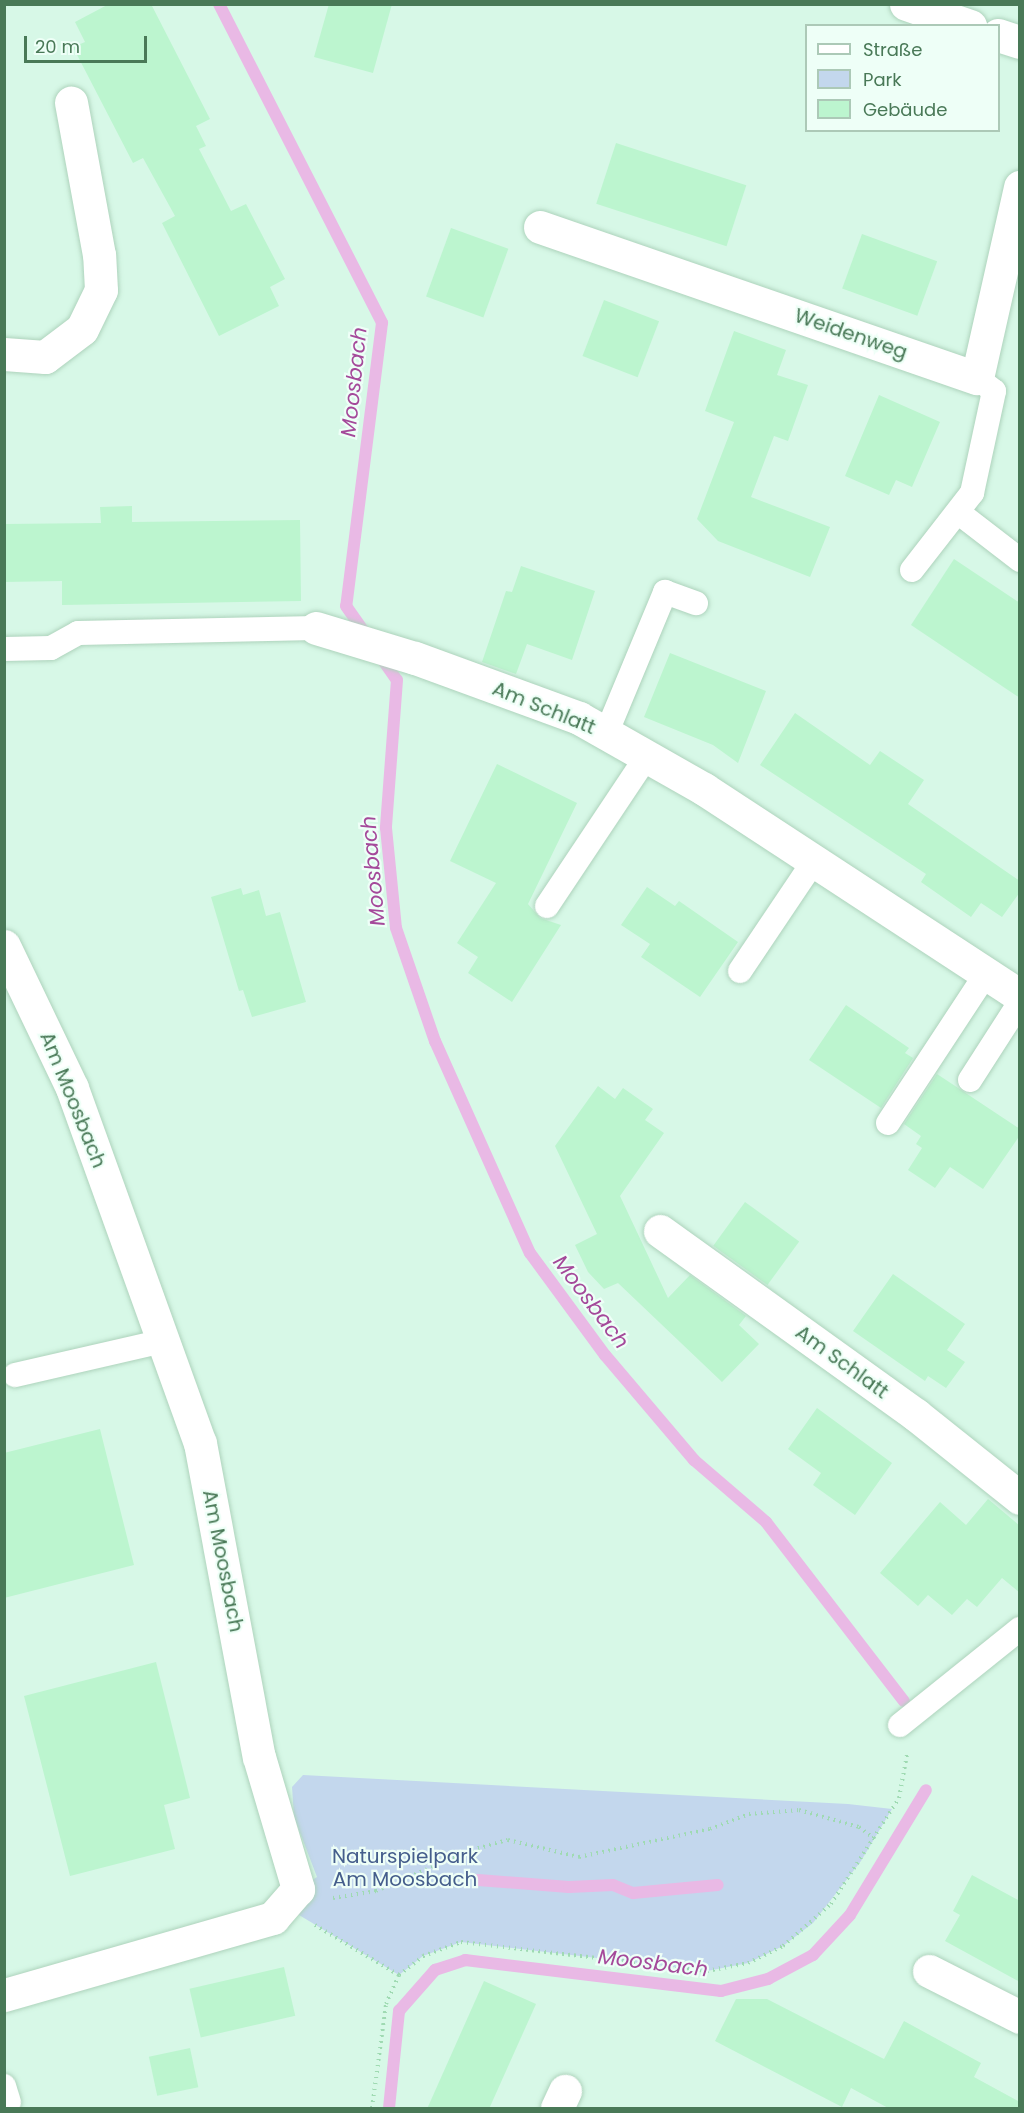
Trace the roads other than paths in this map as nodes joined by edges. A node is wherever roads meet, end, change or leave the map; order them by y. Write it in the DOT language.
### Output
graph roads {
  1 [pos="906,4"];
  2 [pos="964,24"];
  3 [pos="1000,35"];
  4 [pos="1020,42"];
  5 [pos="71,103"];
  6 [pos="1020,187"];
  7 [pos="540,227"];
  8 [pos="4,354"];
  9 [pos="977,378"];
  10 [pos="959,513"];
  11 [pos="1020,560"];
  12 [pos="912,570"];
  13 [pos="696,603"];
  14 [pos="316,628"];
  15 [pos="4,649"];
  16 [pos="606,734"];
  17 [pos="647,756"];
  18 [pos="814,861"];
  19 [pos="547,906"];
  20 [pos="4,946"];
  21 [pos="740,971"];
  22 [pos="986,974"];
  23 [pos="1020,996"];
  24 [pos="1020,1002"];
  25 [pos="970,1080"];
  26 [pos="888,1123"];
  27 [pos="660,1231"];
  28 [pos="164,1341"];
  29 [pos="15,1376"];
  30 [pos="1020,1498"];
  31 [pos="1020,1629"];
  32 [pos="900,1725"];
  33 [pos="929,1971"];
  34 [pos="4,1995"];
  35 [pos="1020,2017"];
  1 -- 2 [label="street"];
  3 -- 4 [label="street"];
  5 -- 8 [label="street"];
  6 -- 9 [label="street"];
  7 -- 9 [label="street, Weidenweg"];
  9 -- 10 [label="lane"];
  10 -- 11 [label="lane"];
  10 -- 12 [label="lane"];
  13 -- 16 [label="lane"];
  14 -- 15 [label="lane, Am Schlatt"];
  14 -- 16 [label="street, Am Schlatt"];
  16 -- 17 [label="street, Am Schlatt"];
  17 -- 18 [label="street, Am Schlatt"];
  17 -- 19 [label="lane"];
  18 -- 21 [label="lane"];
  18 -- 22 [label="street, Am Schlatt"];
  20 -- 28 [label="street, Am Moosbach"];
  22 -- 23 [label="street, Am Schlatt"];
  22 -- 26 [label="lane"];
  24 -- 25 [label="lane"];
  27 -- 30 [label="street, Am Schlatt"];
  28 -- 29 [label="lane"];
  28 -- 34 [label="street, Am Moosbach"];
  31 -- 32 [label="lane"];
  33 -- 35 [label="street"];
}
